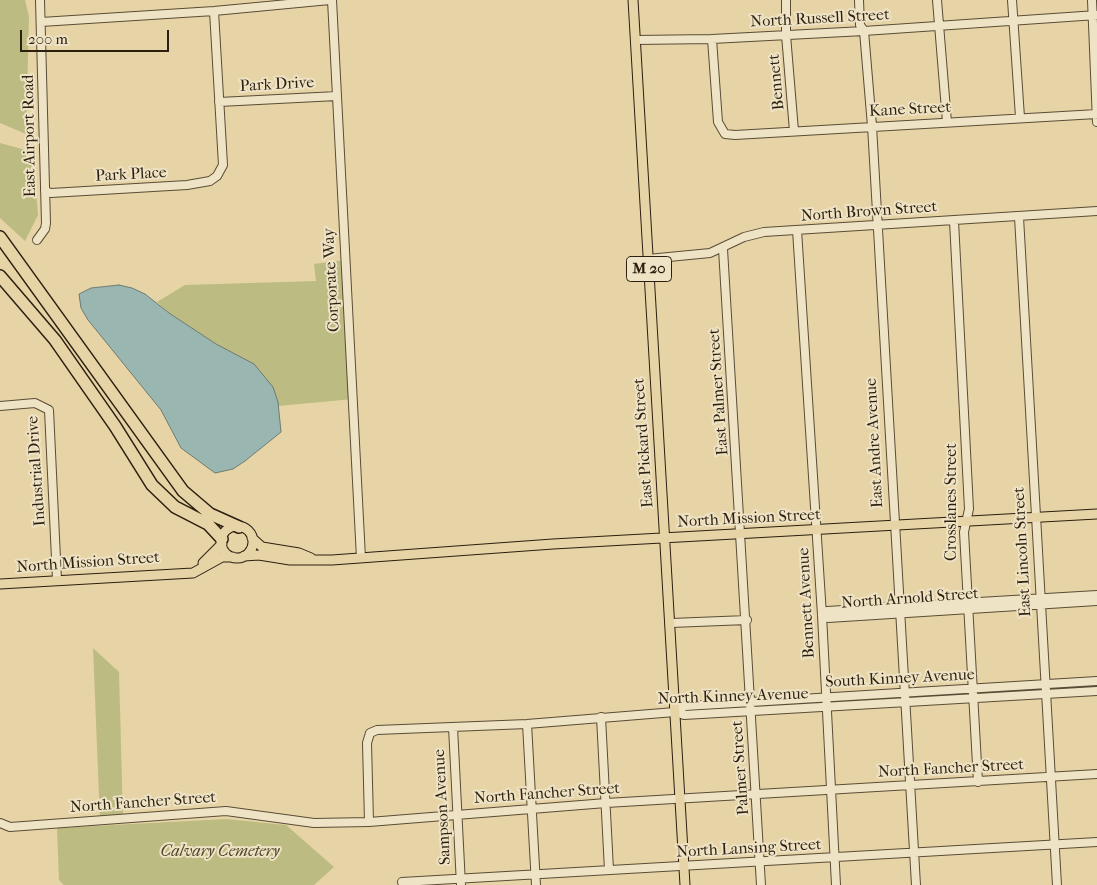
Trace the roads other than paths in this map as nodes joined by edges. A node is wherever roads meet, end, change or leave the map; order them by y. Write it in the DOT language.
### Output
graph roads {
  1 [pos="40,0"];
  2 [pos="331,0"];
  3 [pos="633,0"];
  4 [pos="786,0"];
  5 [pos="859,0"];
  6 [pos="937,0"];
  7 [pos="1012,0"];
  8 [pos="1092,0"];
  9 [pos="214,11"];
  10 [pos="1094,15"];
  11 [pos="1013,21"];
  12 [pos="41,22"];
  13 [pos="939,25"];
  14 [pos="864,31"];
  15 [pos="786,35"];
  16 [pos="712,39"];
  17 [pos="635,40"];
  18 [pos="337,96"];
  19 [pos="219,102"];
  20 [pos="1097,114"];
  21 [pos="1020,117"];
  22 [pos="947,122"];
  23 [pos="1097,122"];
  24 [pos="872,126"];
  25 [pos="794,131"];
  26 [pos="45,191"];
  27 [pos="1097,211"];
  28 [pos="1019,217"];
  29 [pos="954,220"];
  30 [pos="876,224"];
  31 [pos="798,230"];
  32 [pos="0,237"];
  33 [pos="37,240"];
  34 [pos="724,249"];
  35 [pos="648,259"];
  36 [pos="0,276"];
  37 [pos="0,406"];
  38 [pos="1097,514"];
  39 [pos="1034,517"];
  40 [pos="967,521"];
  41 [pos="894,526"];
  42 [pos="239,527"];
  43 [pos="816,531"];
  44 [pos="741,534"];
  45 [pos="252,537"];
  46 [pos="666,538"];
  47 [pos="222,541"];
  48 [pos="244,556"];
  49 [pos="233,557"];
  50 [pos="361,558"];
  51 [pos="314,559"];
  52 [pos="177,572"];
  53 [pos="56,580"];
  54 [pos="0,584"];
  55 [pos="1097,595"];
  56 [pos="1039,602"];
  57 [pos="1097,602"];
  58 [pos="968,606"];
  59 [pos="900,610"];
  60 [pos="822,615"];
  61 [pos="747,620"];
  62 [pos="671,623"];
  63 [pos="1097,682"];
  64 [pos="1044,685"];
  65 [pos="973,689"];
  66 [pos="1097,691"];
  67 [pos="904,693"];
  68 [pos="1045,694"];
  69 [pos="826,697"];
  70 [pos="974,699"];
  71 [pos="751,702"];
  72 [pos="905,702"];
  73 [pos="827,708"];
  74 [pos="751,711"];
  75 [pos="676,712"];
  76 [pos="601,717"];
  77 [pos="527,724"];
  78 [pos="453,727"];
  79 [pos="1097,774"];
  80 [pos="1050,777"];
  81 [pos="978,782"];
  82 [pos="911,786"];
  83 [pos="830,790"];
  84 [pos="757,794"];
  85 [pos="681,799"];
  86 [pos="606,803"];
  87 [pos="531,809"];
  88 [pos="456,813"];
  89 [pos="369,822"];
  90 [pos="0,823"];
  91 [pos="1097,842"];
  92 [pos="1055,845"];
  93 [pos="914,852"];
  94 [pos="834,858"];
  95 [pos="760,862"];
  96 [pos="684,866"];
  97 [pos="609,870"];
  98 [pos="536,875"];
  99 [pos="402,882"];
  100 [pos="460,882"];
  101 [pos="536,885"];
  102 [pos="686,885"];
  103 [pos="761,885"];
  104 [pos="836,885"];
  105 [pos="916,885"];
  106 [pos="1057,885"];
  1 -- 12 [label="street, East Airport Road"];
  2 -- 9 [label="street"];
  2 -- 18 [label="street, Corporate Way"];
  3 -- 17 [label="main road, East Pickard Street / M 20"];
  4 -- 15 [label="street, Bennett"];
  5 -- 14 [label="street, East Andre Avenue"];
  6 -- 13 [label="street"];
  7 -- 11 [label="street"];
  8 -- 10 [label="street"];
  9 -- 12 [label="street"];
  9 -- 19 [label="street"];
  10 -- 11 [label="street, North Russell Street"];
  10 -- 20 [label="street"];
  11 -- 13 [label="street, North Russell Street"];
  11 -- 21 [label="street"];
  12 -- 26 [label="street, East Airport Road"];
  13 -- 14 [label="street, North Russell Street"];
  13 -- 22 [label="street"];
  14 -- 15 [label="street, North Russell Street"];
  14 -- 24 [label="street, East Andre Avenue"];
  15 -- 16 [label="street, North Russell Street"];
  15 -- 25 [label="street, Bennett"];
  16 -- 17 [label="street, North Russell Street"];
  16 -- 25 [label="street, Kane Street"];
  17 -- 35 [label="main road, East Pickard Street / M 20"];
  18 -- 19 [label="street, Park Drive"];
  18 -- 50 [label="street, Corporate Way"];
  19 -- 26 [label="street, Park Place"];
  20 -- 21 [label="street, Kane Street"];
  20 -- 23 [label="street"];
  21 -- 22 [label="street, Kane Street"];
  22 -- 24 [label="street, Kane Street"];
  24 -- 25 [label="street, Kane Street"];
  24 -- 30 [label="street, East Andre Avenue"];
  26 -- 33 [label="street, East Airport Road"];
  27 -- 28 [label="street, North Brown Street"];
  28 -- 29 [label="street, North Brown Street"];
  28 -- 39 [label="street, East Lincoln Street"];
  29 -- 30 [label="street, North Brown Street"];
  29 -- 40 [label="street, Crosslanes Street"];
  30 -- 31 [label="street, North Brown Street"];
  30 -- 41 [label="street, East Andre Avenue"];
  31 -- 34 [label="street, North Brown Street"];
  31 -- 43 [label="street, Bennett Avenue"];
  32 -- 42 [label="highway"];
  34 -- 35 [label="street, North Brown Street"];
  34 -- 44 [label="street, East Palmer Street"];
  35 -- 46 [label="main road, East Pickard Street / M 20"];
  36 -- 47 [label="highway"];
  37 -- 53 [label="street, Industrial Drive"];
  38 -- 39 [label="main road, North Mission Street"];
  39 -- 40 [label="main road, North Mission Street"];
  39 -- 56 [label="street, East Lincoln Street"];
  40 -- 41 [label="main road, North Mission Street"];
  40 -- 58 [label="street, Crosslanes Street"];
  41 -- 43 [label="main road, North Mission Street"];
  41 -- 59 [label="street, East Andre Avenue"];
  42 -- 45 [label="main road, North Mission Street"];
  42 -- 47 [label="main road, North Mission Street"];
  43 -- 44 [label="main road, North Mission Street"];
  43 -- 60 [label="street, Bennett Avenue"];
  44 -- 46 [label="main road, North Mission Street"];
  44 -- 61 [label="street, East Palmer Street"];
  45 -- 48 [label="main road"];
  45 -- 51 [label="main road, North Mission Street"];
  46 -- 50 [label="main road, North Mission Street"];
  46 -- 62 [label="main road, East Pickard Street"];
  47 -- 49 [label="main road"];
  47 -- 52 [label="main road, North Mission Street"];
  48 -- 49 [label="main road, North Mission Street"];
  48 -- 51 [label="main road, North Mission Street"];
  49 -- 52 [label="main road, North Mission Street"];
  50 -- 51 [label="main road, North Mission Street"];
  52 -- 53 [label="main road, North Mission Street"];
  53 -- 54 [label="main road, North Mission Street"];
  55 -- 56 [label="street, North Arnold Street"];
  56 -- 57 [label="street, North Arnold Street"];
  56 -- 58 [label="street, North Arnold Street"];
  56 -- 64 [label="street, East Lincoln Street"];
  58 -- 59 [label="street, North Arnold Street"];
  58 -- 65 [label="street, Crosslanes Street"];
  59 -- 60 [label="street, North Arnold Street"];
  59 -- 67 [label="street, East Andre Avenue"];
  60 -- 69 [label="street, Bennett Avenue"];
  61 -- 62 [label="street"];
  61 -- 71 [label="street, Palmer Street"];
  62 -- 75 [label="main road, East Pickard Street"];
  63 -- 64 [label="street, South Kinney Avenue"];
  64 -- 65 [label="street, South Kinney Avenue"];
  64 -- 68 [label="street, East Lincoln Street"];
  65 -- 67 [label="street, South Kinney Avenue"];
  65 -- 70 [label="street, Crosslanes Street"];
  66 -- 68 [label="street, North Kinney Avenue"];
  67 -- 69 [label="street, South Kinney Avenue"];
  67 -- 72 [label="street, East Andre Avenue"];
  68 -- 70 [label="street, North Kinney Avenue"];
  68 -- 80 [label="street, East Lincoln Street"];
  69 -- 71 [label="street, South Kinney Avenue"];
  69 -- 73 [label="street, Bennett Avenue"];
  70 -- 72 [label="street, North Kinney Avenue"];
  70 -- 81 [label="street, Crosslanes Street"];
  71 -- 74 [label="street, Palmer Street"];
  71 -- 75 [label="street, South Kinney Avenue"];
  72 -- 73 [label="street, North Kinney Avenue"];
  72 -- 82 [label="street, East Andre Avenue"];
  73 -- 74 [label="street, North Kinney Avenue"];
  73 -- 83 [label="street, Bennett Avenue"];
  74 -- 75 [label="street, North Kinney Avenue"];
  74 -- 84 [label="street, Palmer Street"];
  75 -- 76 [label="street, North Kinney Avenue"];
  75 -- 85 [label="main road, East Pickard Street"];
  76 -- 77 [label="street, North Kinney Avenue"];
  76 -- 86 [label="street"];
  77 -- 78 [label="street, North Kinney Avenue"];
  77 -- 87 [label="street"];
  78 -- 88 [label="street, Sampson Avenue"];
  78 -- 89 [label="street, North Kinney Avenue"];
  79 -- 80 [label="street, North Fancher Street"];
  80 -- 81 [label="street, North Fancher Street"];
  80 -- 92 [label="street, East Lincoln Street"];
  81 -- 82 [label="street, North Fancher Street"];
  82 -- 83 [label="street, North Fancher Street"];
  82 -- 93 [label="street, East Andre Avenue"];
  83 -- 84 [label="street, North Fancher Street"];
  83 -- 94 [label="street, Bennett Avenue"];
  84 -- 85 [label="street, North Fancher Street"];
  84 -- 95 [label="street, Palmer Street"];
  85 -- 86 [label="street, North Fancher Street"];
  85 -- 96 [label="main road, East Pickard Street"];
  86 -- 87 [label="street, North Fancher Street"];
  86 -- 97 [label="street"];
  87 -- 88 [label="street, North Fancher Street"];
  87 -- 98 [label="street"];
  88 -- 89 [label="street, North Fancher Street"];
  88 -- 100 [label="street, Sampson Avenue"];
  89 -- 90 [label="street, North Fancher Street"];
  91 -- 92 [label="street, North Lansing Street"];
  92 -- 93 [label="street, North Lansing Street"];
  92 -- 106 [label="street, East Lincoln Street"];
  93 -- 94 [label="street, North Lansing Street"];
  93 -- 105 [label="street, East Andre Avenue"];
  94 -- 95 [label="street, North Lansing Street"];
  94 -- 104 [label="street, Bennett Avenue"];
  95 -- 96 [label="street, North Lansing Street"];
  95 -- 103 [label="street, Palmer Street"];
  96 -- 97 [label="street, North Lansing Street"];
  96 -- 102 [label="main road, East Pickard Street"];
  97 -- 98 [label="street, North Lansing Street"];
  98 -- 100 [label="street, North Lansing Street"];
  98 -- 101 [label="street"];
  99 -- 100 [label="street, North Lansing Street"];
}
